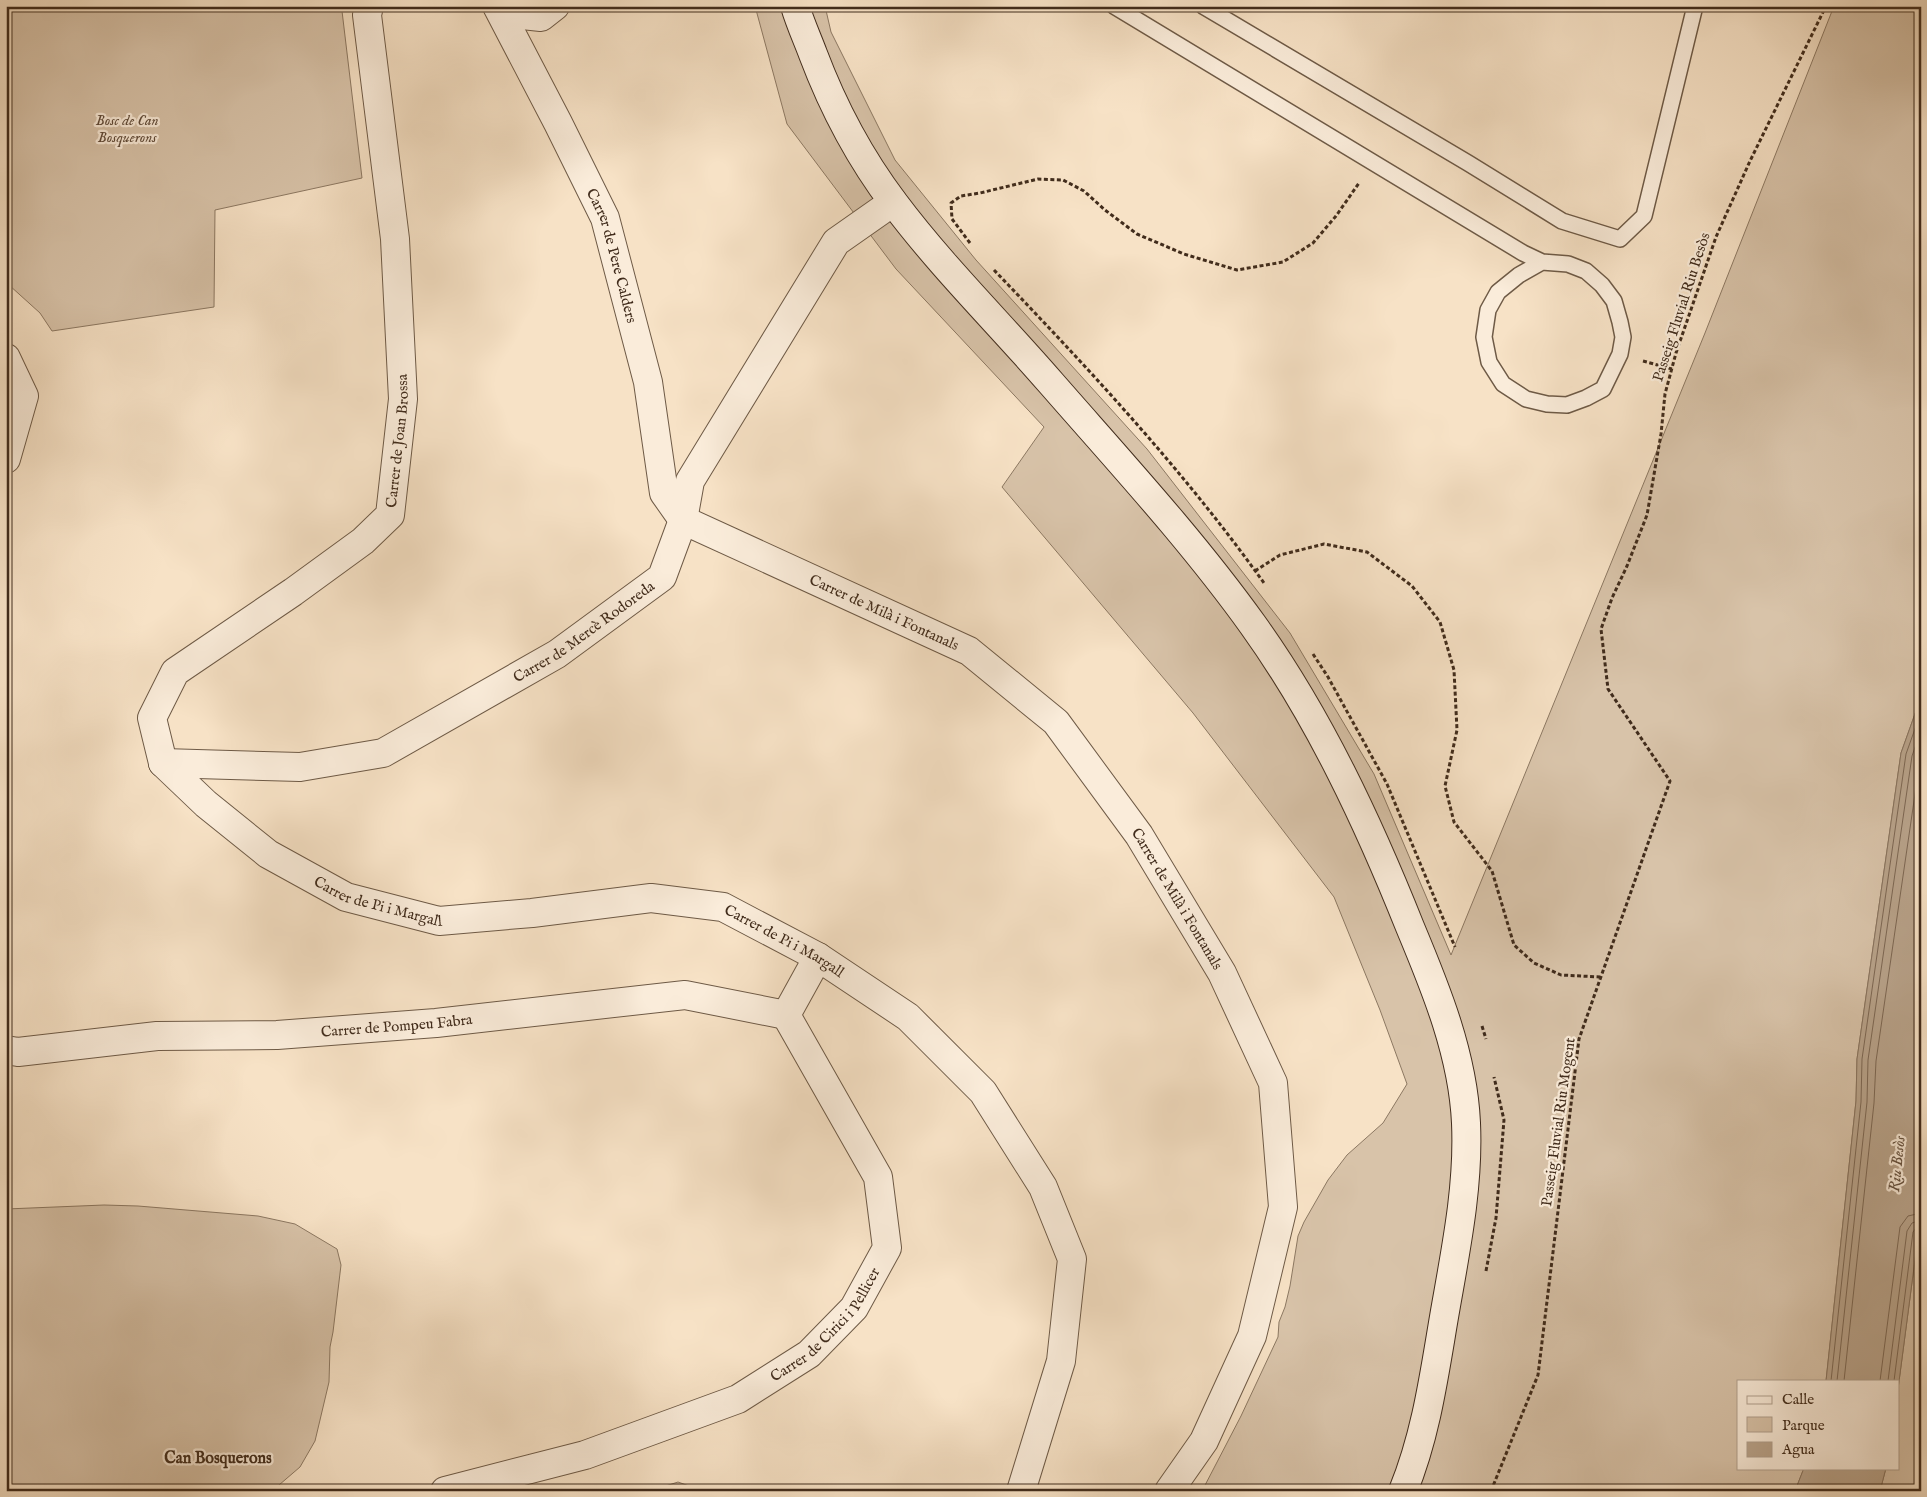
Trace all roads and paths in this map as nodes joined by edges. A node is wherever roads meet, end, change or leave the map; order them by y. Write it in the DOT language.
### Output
graph roads {
  1 [pos="369,6"];
  2 [pos="496,6"];
  3 [pos="503,6"];
  4 [pos="555,6"];
  5 [pos="795,6"];
  6 [pos="1114,6"];
  7 [pos="1203,6"];
  8 [pos="1695,6"];
  9 [pos="1826,6"];
  10 [pos="893,202"];
  11 [pos="1542,262"];
  12 [pos="6,358"];
  13 [pos="6,459"];
  14 [pos="683,520"];
  15 [pos="1255,571"];
  16 [pos="1601,629"];
  17 [pos="163,763"];
  18 [pos="818,958"];
  19 [pos="1601,977"];
  20 [pos="786,1015"];
  21 [pos="6,1050"];
  22 [pos="445,1491"];
  23 [pos="1021,1491"];
  24 [pos="1169,1491"];
  25 [pos="1404,1491"];
  26 [pos="1491,1491"];
  1 -- 17 [label="street, Carrer de Joan Brossa"];
  2 -- 14 [label="street, Carrer de Pere Calders"];
  3 -- 4 [label="street"];
  5 -- 10 [label="street"];
  6 -- 11 [label="lane"];
  7 -- 8 [label="lane"];
  9 -- 16 [label="path, Passeig Fluvial Riu Besòs"];
  10 -- 14 [label="street, Carrer de Mercè Rodoreda"];
  10 -- 25 [label="street"];
  11 -- 11 [label="lane"];
  12 -- 13 [label="street"];
  14 -- 17 [label="street, Carrer de Mercè Rodoreda"];
  14 -- 24 [label="street, Carrer de Milà i Fontanals"];
  15 -- 19 [label="path"];
  16 -- 19 [label="path, Passeig Fluvial Riu Mogent"];
  17 -- 18 [label="street, Carrer de Pi i Margall"];
  18 -- 20 [label="street"];
  18 -- 23 [label="street, Carrer de Pi i Margall"];
  19 -- 26 [label="path, Passeig Fluvial Riu Mogent"];
  20 -- 21 [label="street, Carrer de Pompeu Fabra"];
  20 -- 22 [label="street, Carrer de Cirici i Pellicer"];
}
